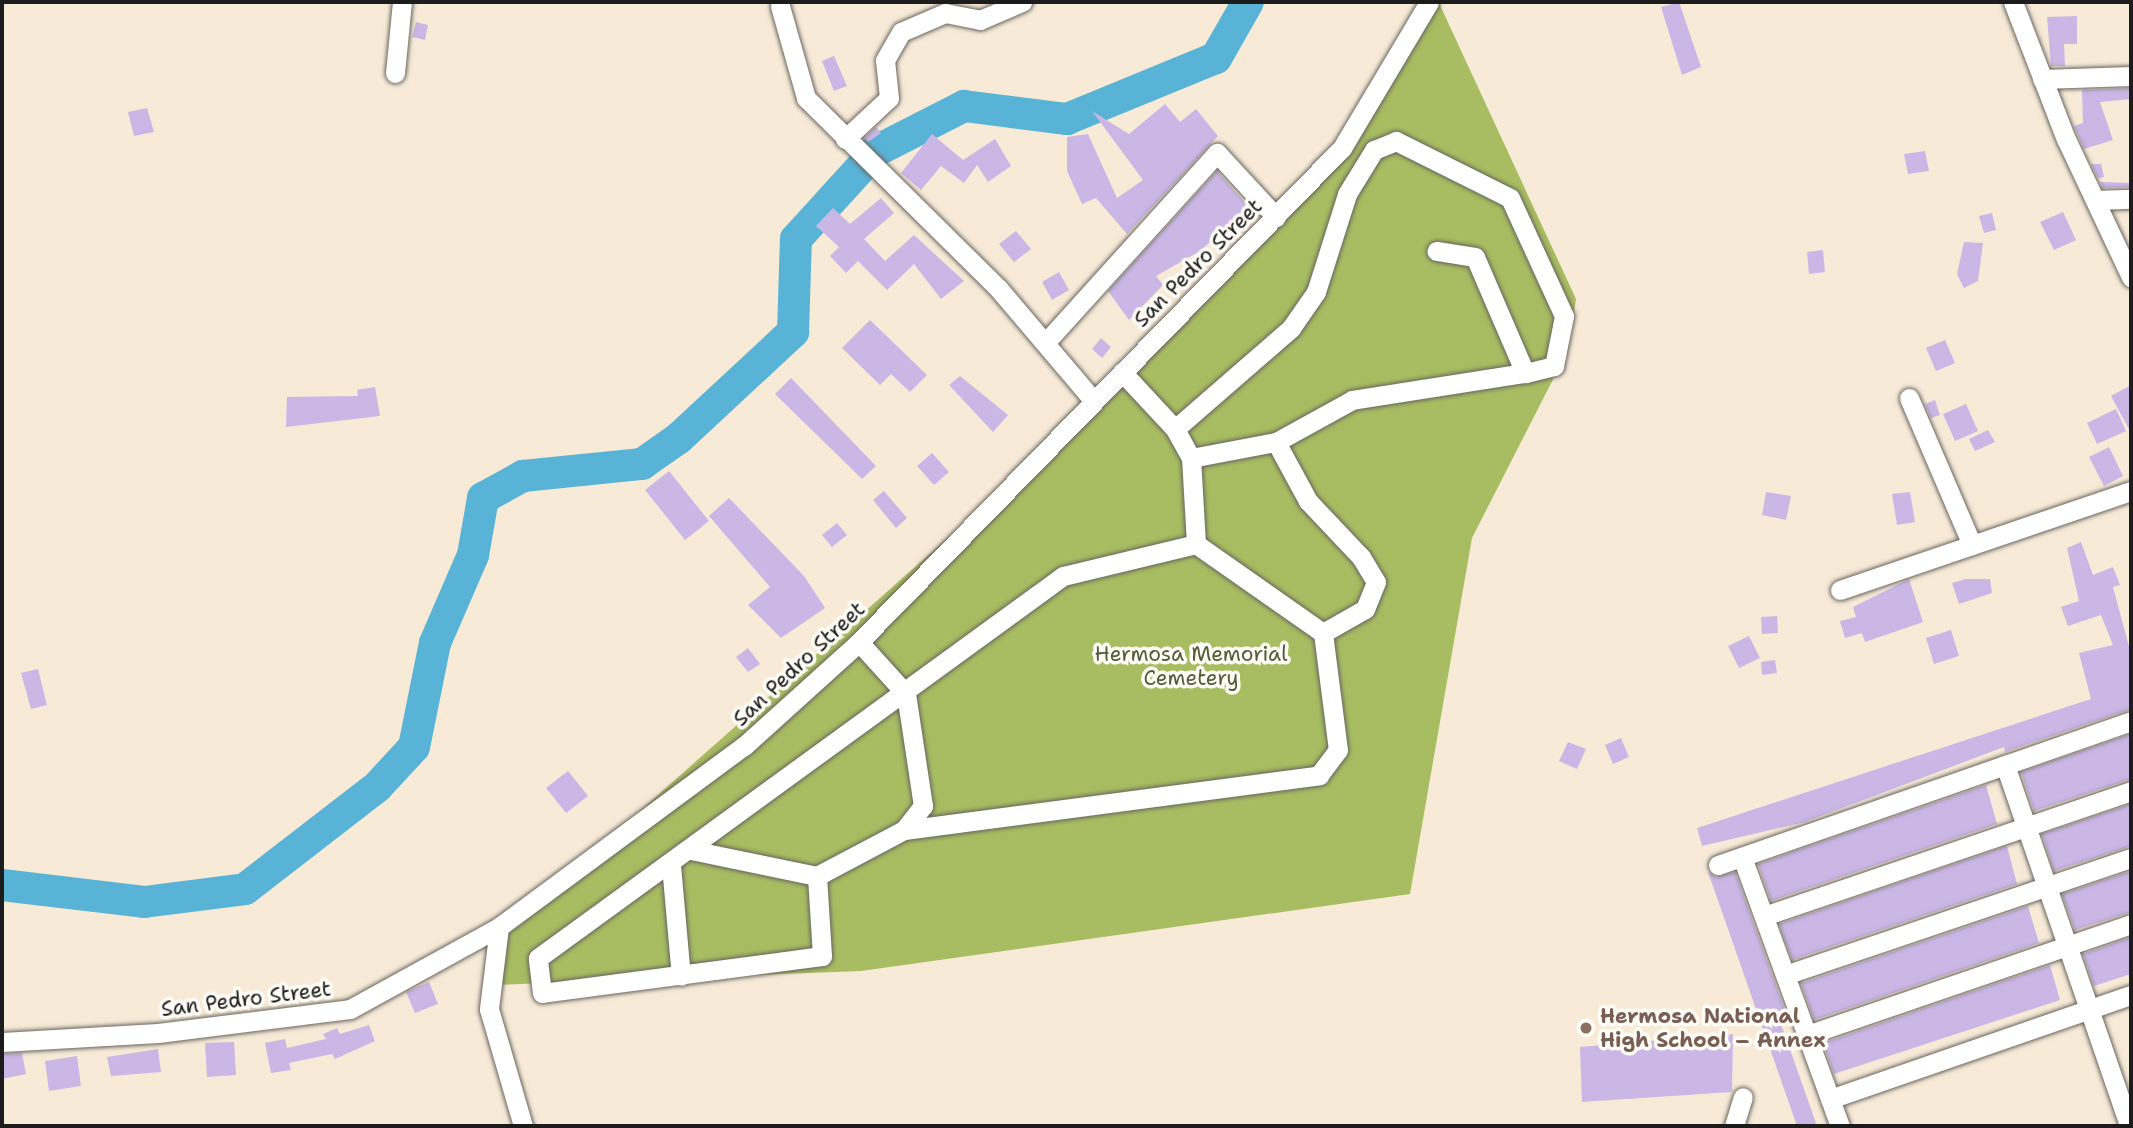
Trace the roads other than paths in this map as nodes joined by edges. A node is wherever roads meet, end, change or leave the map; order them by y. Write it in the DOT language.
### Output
graph roads {
  1 [pos="402,2"];
  2 [pos="1022,2"];
  3 [pos="1429,2"];
  4 [pos="2013,2"];
  5 [pos="780,6"];
  6 [pos="396,73"];
  7 [pos="2131,76"];
  8 [pos="2042,79"];
  9 [pos="845,139"];
  10 [pos="2131,199"];
  11 [pos="2095,200"];
  12 [pos="1276,217"];
  13 [pos="1436,251"];
  14 [pos="2131,277"];
  15 [pos="1046,342"];
  16 [pos="1122,372"];
  17 [pos="1525,373"];
  18 [pos="1909,398"];
  19 [pos="1094,401"];
  20 [pos="1175,429"];
  21 [pos="1276,442"];
  22 [pos="1191,458"];
  23 [pos="2131,491"];
  24 [pos="1196,544"];
  25 [pos="1972,545"];
  26 [pos="1840,590"];
  27 [pos="1323,633"];
  28 [pos="859,642"];
  29 [pos="906,694"];
  30 [pos="2131,721"];
  31 [pos="2005,765"];
  32 [pos="2131,791"];
  33 [pos="923,806"];
  34 [pos="938,827"];
  35 [pos="2026,827"];
  36 [pos="904,830"];
  37 [pos="691,850"];
  38 [pos="1742,857"];
  39 [pos="2131,858"];
  40 [pos="671,865"];
  41 [pos="1718,865"];
  42 [pos="817,876"];
  43 [pos="2046,886"];
  44 [pos="1764,916"];
  45 [pos="2131,924"];
  46 [pos="499,927"];
  47 [pos="2067,945"];
  48 [pos="1784,975"];
  49 [pos="681,976"];
  50 [pos="2131,995"];
  51 [pos="2088,1009"];
  52 [pos="1807,1035"];
  53 [pos="2,1042"];
  54 [pos="1743,1097"];
  55 [pos="1830,1098"];
  56 [pos="523,1126"];
  57 [pos="1734,1126"];
  58 [pos="1840,1126"];
  59 [pos="2129,1126"];
  1 -- 6 [label="street"];
  2 -- 9 [label="street"];
  3 -- 12 [label="street, San Pedro Street"];
  4 -- 8 [label="street"];
  5 -- 9 [label="street"];
  7 -- 8 [label="street"];
  8 -- 11 [label="street"];
  9 -- 15 [label="street"];
  10 -- 11 [label="street"];
  11 -- 14 [label="street"];
  12 -- 15 [label="street"];
  12 -- 16 [label="street, San Pedro Street"];
  13 -- 17 [label="street"];
  15 -- 19 [label="street"];
  16 -- 19 [label="street, San Pedro Street"];
  16 -- 20 [label="street"];
  17 -- 20 [label="street"];
  17 -- 21 [label="street"];
  18 -- 25 [label="street"];
  19 -- 28 [label="street, San Pedro Street"];
  20 -- 22 [label="street"];
  21 -- 22 [label="street"];
  21 -- 27 [label="street"];
  22 -- 24 [label="street"];
  23 -- 25 [label="street"];
  24 -- 27 [label="street"];
  24 -- 29 [label="street"];
  25 -- 26 [label="street"];
  27 -- 34 [label="street"];
  28 -- 29 [label="street"];
  28 -- 46 [label="street, San Pedro Street"];
  29 -- 33 [label="street"];
  29 -- 37 [label="street"];
  30 -- 31 [label="street"];
  31 -- 35 [label="street"];
  31 -- 38 [label="street"];
  32 -- 35 [label="street"];
  33 -- 34 [label="street"];
  33 -- 36 [label="street"];
  34 -- 36 [label="street"];
  35 -- 43 [label="street"];
  35 -- 44 [label="street"];
  36 -- 42 [label="street"];
  37 -- 40 [label="street"];
  37 -- 42 [label="street"];
  38 -- 41 [label="street"];
  38 -- 44 [label="street"];
  39 -- 43 [label="street"];
  40 -- 49 [label="street"];
  40 -- 49 [label="street"];
  42 -- 49 [label="street"];
  43 -- 47 [label="street"];
  43 -- 48 [label="street"];
  44 -- 48 [label="street"];
  45 -- 47 [label="street"];
  46 -- 53 [label="street, San Pedro Street"];
  46 -- 56 [label="street"];
  47 -- 51 [label="street"];
  47 -- 52 [label="street"];
  48 -- 52 [label="street"];
  50 -- 51 [label="street"];
  51 -- 55 [label="street"];
  51 -- 59 [label="street"];
  52 -- 55 [label="street"];
  54 -- 57 [label="street"];
  55 -- 58 [label="street"];
}
